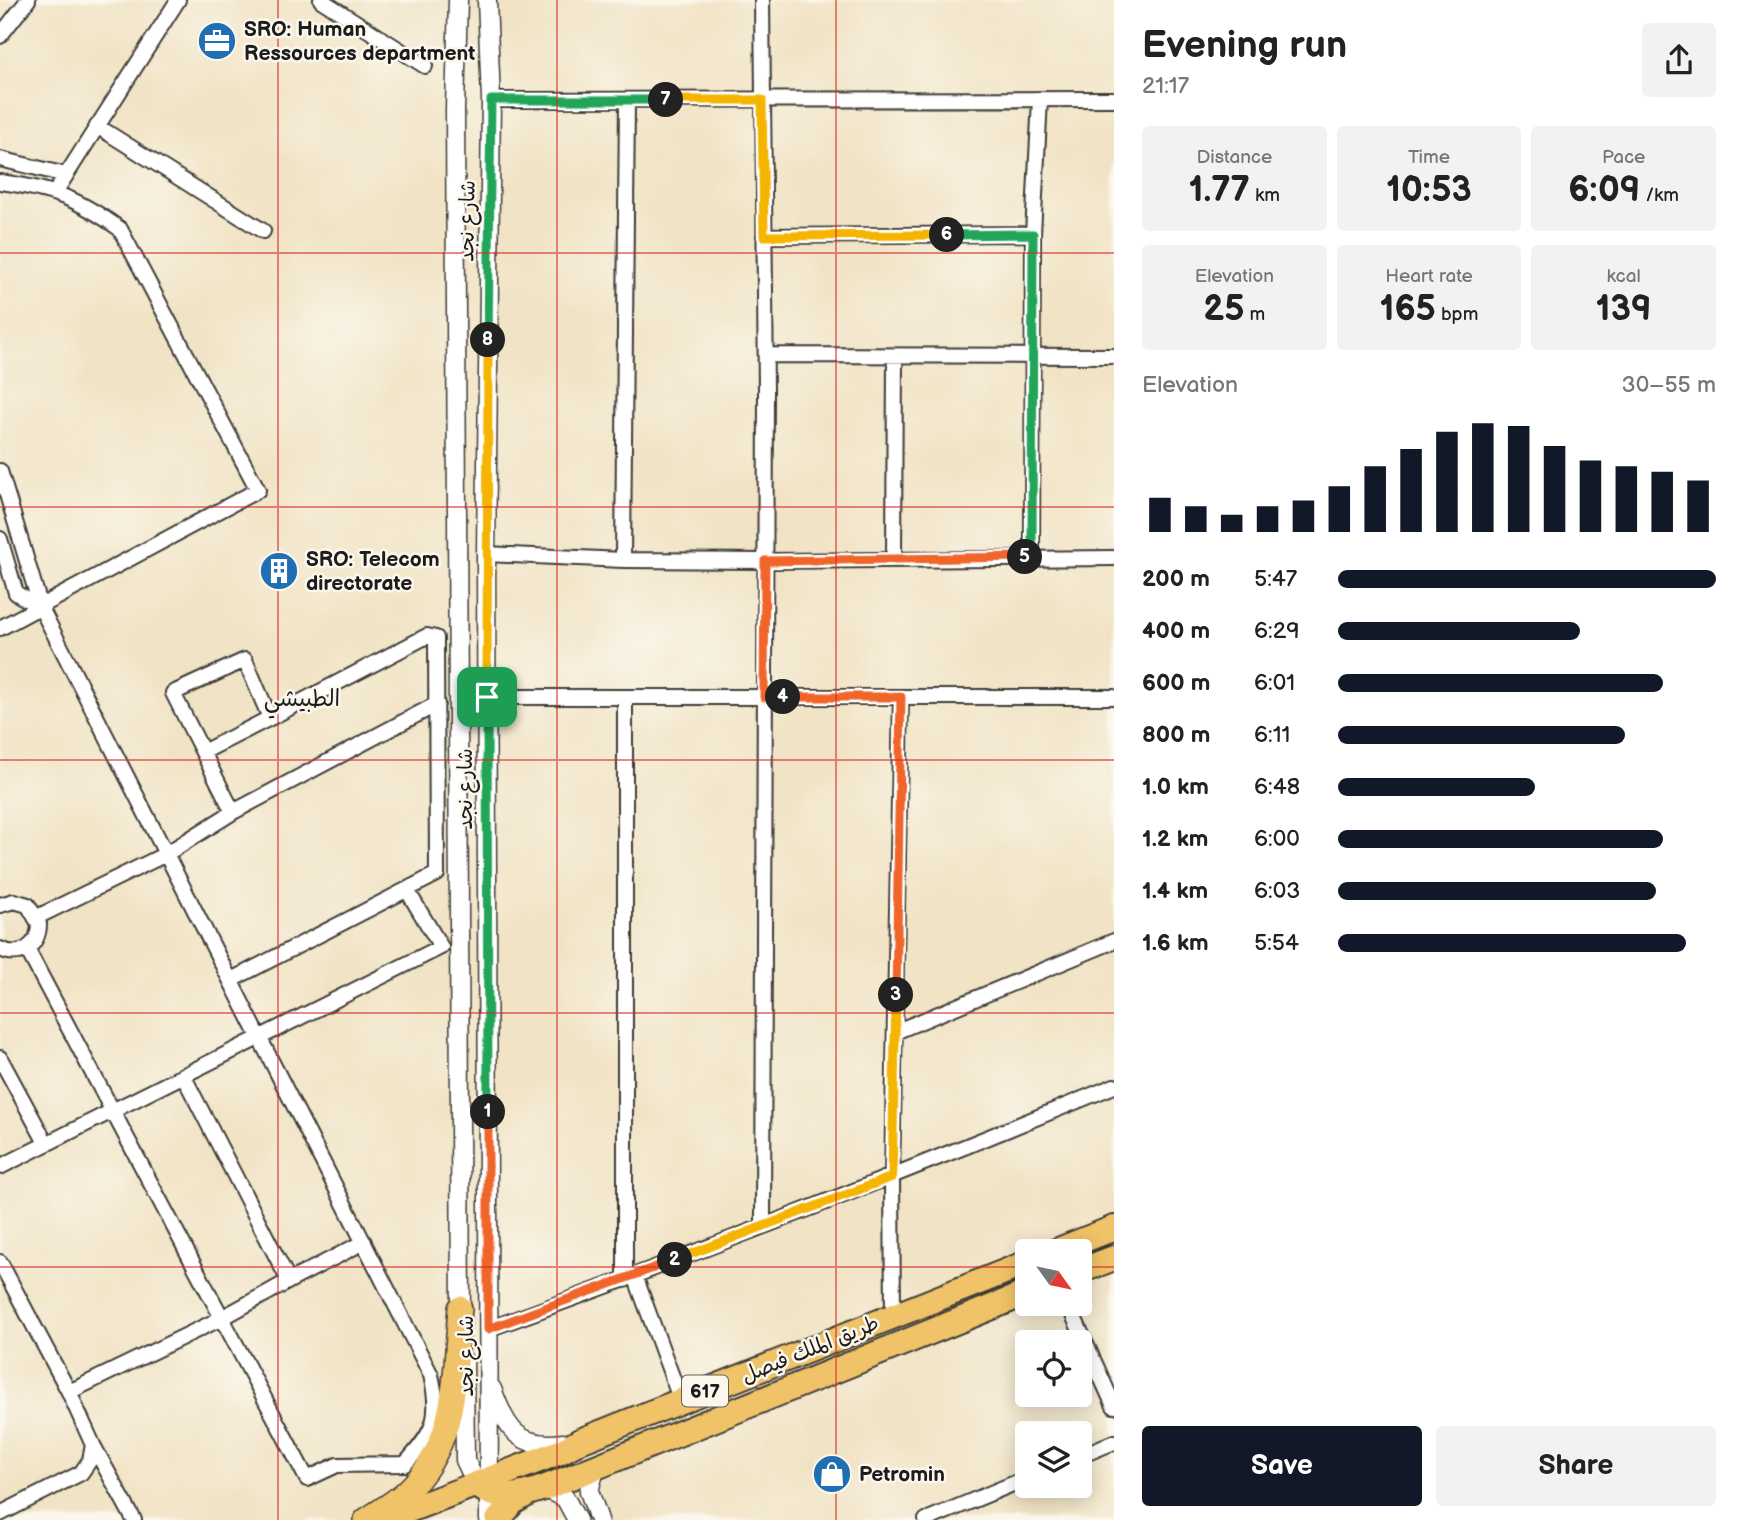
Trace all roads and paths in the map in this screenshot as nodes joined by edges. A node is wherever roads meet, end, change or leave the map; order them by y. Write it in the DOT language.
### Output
graph roads {
  1 [pos="28,0"];
  2 [pos="178,0"];
  3 [pos="321,0"];
  4 [pos="458,0"];
  5 [pos="487,0"];
  6 [pos="762,0"];
  7 [pos="0,36"];
  8 [pos="425,66"];
  9 [pos="1040,99"];
  10 [pos="1114,99"];
  11 [pos="491,100"];
  12 [pos="627,100"];
  13 [pos="762,100"];
  14 [pos="97,126"];
  15 [pos="0,159"];
  16 [pos="66,175"];
  17 [pos="0,182"];
  18 [pos="56,191"];
  19 [pos="263,231"];
  20 [pos="1033,234"];
  21 [pos="764,236"];
  22 [pos="766,355"];
  23 [pos="895,356"];
  24 [pos="1114,356"];
  25 [pos="1032,357"];
  26 [pos="0,471"];
  27 [pos="0,539"];
  28 [pos="486,554"];
  29 [pos="1032,557"];
  30 [pos="1114,558"];
  31 [pos="894,559"];
  32 [pos="623,560"];
  33 [pos="765,561"];
  34 [pos="41,608"];
  35 [pos="0,628"];
  36 [pos="487,697"];
  37 [pos="764,697"];
  38 [pos="901,697"];
  39 [pos="1114,697"];
  40 [pos="625,698"];
  41 [pos="458,701"];
  42 [pos="438,704"];
  43 [pos="270,718"];
  44 [pos="205,751"];
  45 [pos="233,812"];
  46 [pos="166,853"];
  47 [pos="407,890"];
  48 [pos="1,901"];
  49 [pos="37,916"];
  50 [pos="1114,941"];
  51 [pos="0,949"];
  52 [pos="27,949"];
  53 [pos="231,979"];
  54 [pos="895,1032"];
  55 [pos="260,1037"];
  56 [pos="0,1058"];
  57 [pos="183,1075"];
  58 [pos="1114,1086"];
  59 [pos="111,1111"];
  60 [pos="46,1143"];
  61 [pos="0,1167"];
  62 [pos="892,1177"];
  63 [pos="762,1224"];
  64 [pos="1114,1228"];
  65 [pos="1086,1239"];
  66 [pos="364,1242"];
  67 [pos="1114,1258"];
  68 [pos="0,1262"];
  69 [pos="1092,1266"];
  70 [pos="1015,1268"];
  71 [pos="630,1278"];
  72 [pos="289,1281"];
  73 [pos="1015,1298"];
  74 [pos="460,1308"];
  75 [pos="893,1316"];
  76 [pos="1073,1316"];
  77 [pos="220,1319"];
  78 [pos="488,1329"];
  79 [pos="488,1377"];
  80 [pos="69,1392"];
  81 [pos="681,1401"];
  82 [pos="1114,1406"];
  83 [pos="580,1441"];
  84 [pos="1114,1442"];
  85 [pos="93,1445"];
  86 [pos="1092,1451"];
  87 [pos="596,1466"];
  88 [pos="1015,1483"];
  89 [pos="485,1486"];
  90 [pos="535,1491"];
  91 [pos="0,1514"];
  92 [pos="589,1518"];
  93 [pos="134,1520"];
  94 [pos="366,1520"];
  95 [pos="383,1520"];
  96 [pos="489,1520"];
  97 [pos="498,1520"];
  98 [pos="926,1520"];
  1 -- 7 [label="street"];
  2 -- 14 [label="street"];
  3 -- 8 [label="street"];
  4 -- 41 [label="street, شارع نجد"];
  5 -- 11 [label="street, شارع نجد"];
  6 -- 13 [label="street"];
  9 -- 10 [label="street"];
  9 -- 13 [label="street"];
  9 -- 20 [label="street"];
  11 -- 12 [label="street"];
  11 -- 28 [label="street, شارع نجد"];
  12 -- 13 [label="street"];
  12 -- 32 [label="street"];
  13 -- 21 [label="street"];
  14 -- 16 [label="street"];
  14 -- 19 [label="street"];
  15 -- 16 [label="street"];
  16 -- 18 [label="street"];
  17 -- 18 [label="street"];
  18 -- 34 [label="street"];
  20 -- 21 [label="street"];
  20 -- 25 [label="street"];
  21 -- 22 [label="street"];
  22 -- 23 [label="street"];
  22 -- 33 [label="street"];
  23 -- 25 [label="street"];
  23 -- 31 [label="street"];
  24 -- 25 [label="street"];
  25 -- 29 [label="street"];
  26 -- 34 [label="street"];
  27 -- 34 [label="street"];
  28 -- 32 [label="street"];
  28 -- 36 [label="street, شارع نجد"];
  29 -- 30 [label="street"];
  29 -- 31 [label="street"];
  31 -- 33 [label="street"];
  32 -- 33 [label="street"];
  33 -- 37 [label="street"];
  34 -- 35 [label="street"];
  34 -- 46 [label="street"];
  36 -- 40 [label="street"];
  36 -- 41 [label="street"];
  36 -- 78 [label="street, شارع نجد"];
  37 -- 38 [label="street"];
  37 -- 40 [label="street"];
  37 -- 63 [label="street"];
  38 -- 39 [label="street"];
  38 -- 54 [label="street"];
  40 -- 71 [label="street"];
  41 -- 74 [label="street, شارع نجد"];
  42 -- 43 [label="street"];
  42 -- 45 [label="street"];
  42 -- 47 [label="street"];
  43 -- 44 [label="street"];
  43 -- 44 [label="street"];
  44 -- 45 [label="street"];
  45 -- 46 [label="street"];
  46 -- 49 [label="street"];
  46 -- 53 [label="street"];
  47 -- 53 [label="street"];
  47 -- 55 [label="street"];
  48 -- 49 [label="street"];
  49 -- 52 [label="street"];
  50 -- 54 [label="street"];
  51 -- 52 [label="street"];
  52 -- 59 [label="street"];
  53 -- 55 [label="street"];
  54 -- 62 [label="street"];
  55 -- 57 [label="street"];
  55 -- 66 [label="street"];
  56 -- 60 [label="street"];
  57 -- 59 [label="street"];
  57 -- 72 [label="street"];
  58 -- 62 [label="street"];
  59 -- 60 [label="street"];
  59 -- 77 [label="street"];
  60 -- 61 [label="street"];
  62 -- 63 [label="street"];
  62 -- 75 [label="street"];
  63 -- 71 [label="street"];
  64 -- 65 [label="highway"];
  66 -- 72 [label="street"];
  66 -- 77 [label="street"];
  67 -- 69 [label="highway"];
  68 -- 80 [label="street"];
  70 -- 75 [label="highway, طريق الملك فيصل / 617"];
  71 -- 78 [label="street"];
  71 -- 81 [label="street"];
  72 -- 77 [label="street"];
  73 -- 87 [label="highway, طريق الملك فيصل / 617"];
  74 -- 89 [label="street, شارع نجد"];
  74 -- 94 [label="main road"];
  75 -- 81 [label="highway, طريق الملك فيصل / 617"];
  76 -- 82 [label="street"];
  77 -- 80 [label="street"];
  78 -- 79 [label="street, شارع نجد"];
  79 -- 83 [label="street"];
  79 -- 89 [label="street, شارع نجد"];
  80 -- 85 [label="street"];
  81 -- 83 [label="highway, طريق الملك فيصل / 617"];
  83 -- 89 [label="highway, طريق الملك فيصل / 617"];
  84 -- 86 [label="street"];
  85 -- 91 [label="street"];
  85 -- 93 [label="street"];
  87 -- 90 [label="highway, طريق الملك فيصل / 617"];
  87 -- 92 [label="street"];
  88 -- 98 [label="street"];
  89 -- 90 [label="highway, طريق الملك فيصل / 617"];
  89 -- 95 [label="highway, طريق الملك فيصل / 617"];
  89 -- 96 [label="street"];
  90 -- 92 [label="street"];
  90 -- 97 [label="highway"];
}
